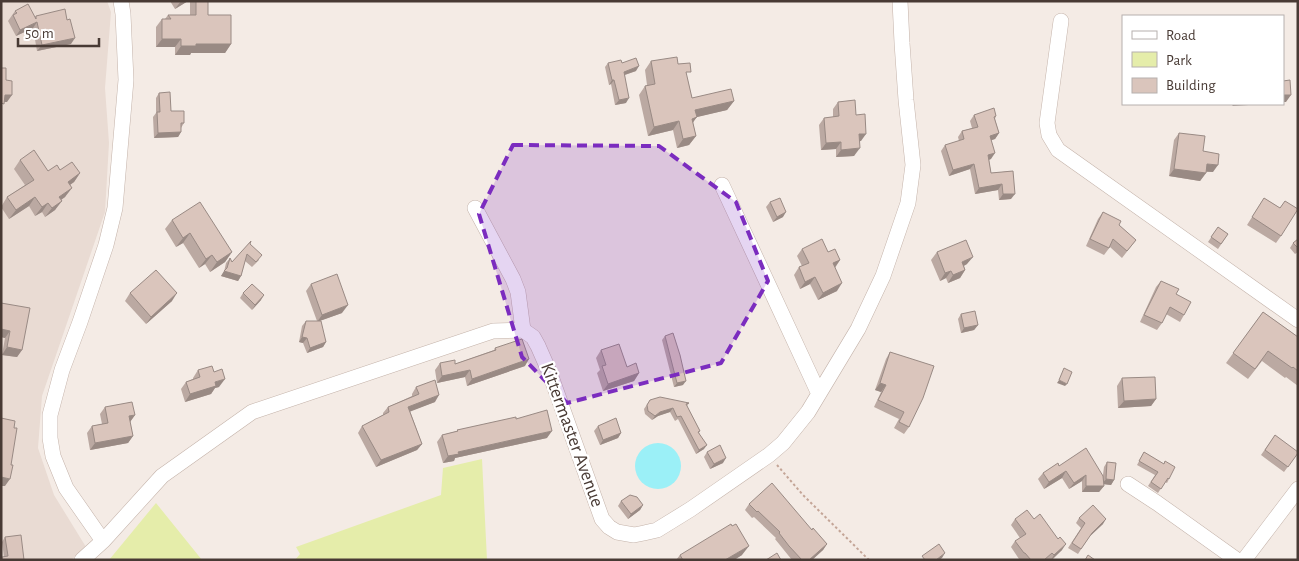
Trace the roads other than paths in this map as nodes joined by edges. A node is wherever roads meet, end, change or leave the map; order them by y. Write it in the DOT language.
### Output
graph roads {
  1 [pos="121,1"];
  2 [pos="900,1"];
  3 [pos="1062,21"];
  4 [pos="722,185"];
  5 [pos="475,208"];
  6 [pos="1298,320"];
  7 [pos="523,330"];
  8 [pos="819,394"];
  9 [pos="1128,484"];
  10 [pos="1298,489"];
  11 [pos="103,541"];
  12 [pos="82,560"];
  13 [pos="1237,560"];
  14 [pos="1244,560"];
  1 -- 11 [label="street"];
  2 -- 8 [label="street, Kittermaster Avenue"];
  3 -- 6 [label="street"];
  4 -- 8 [label="street"];
  5 -- 7 [label="street"];
  7 -- 8 [label="street, Kittermaster Avenue"];
  7 -- 11 [label="street"];
  9 -- 13 [label="street"];
  10 -- 14 [label="street"];
  11 -- 12 [label="street"];
}
